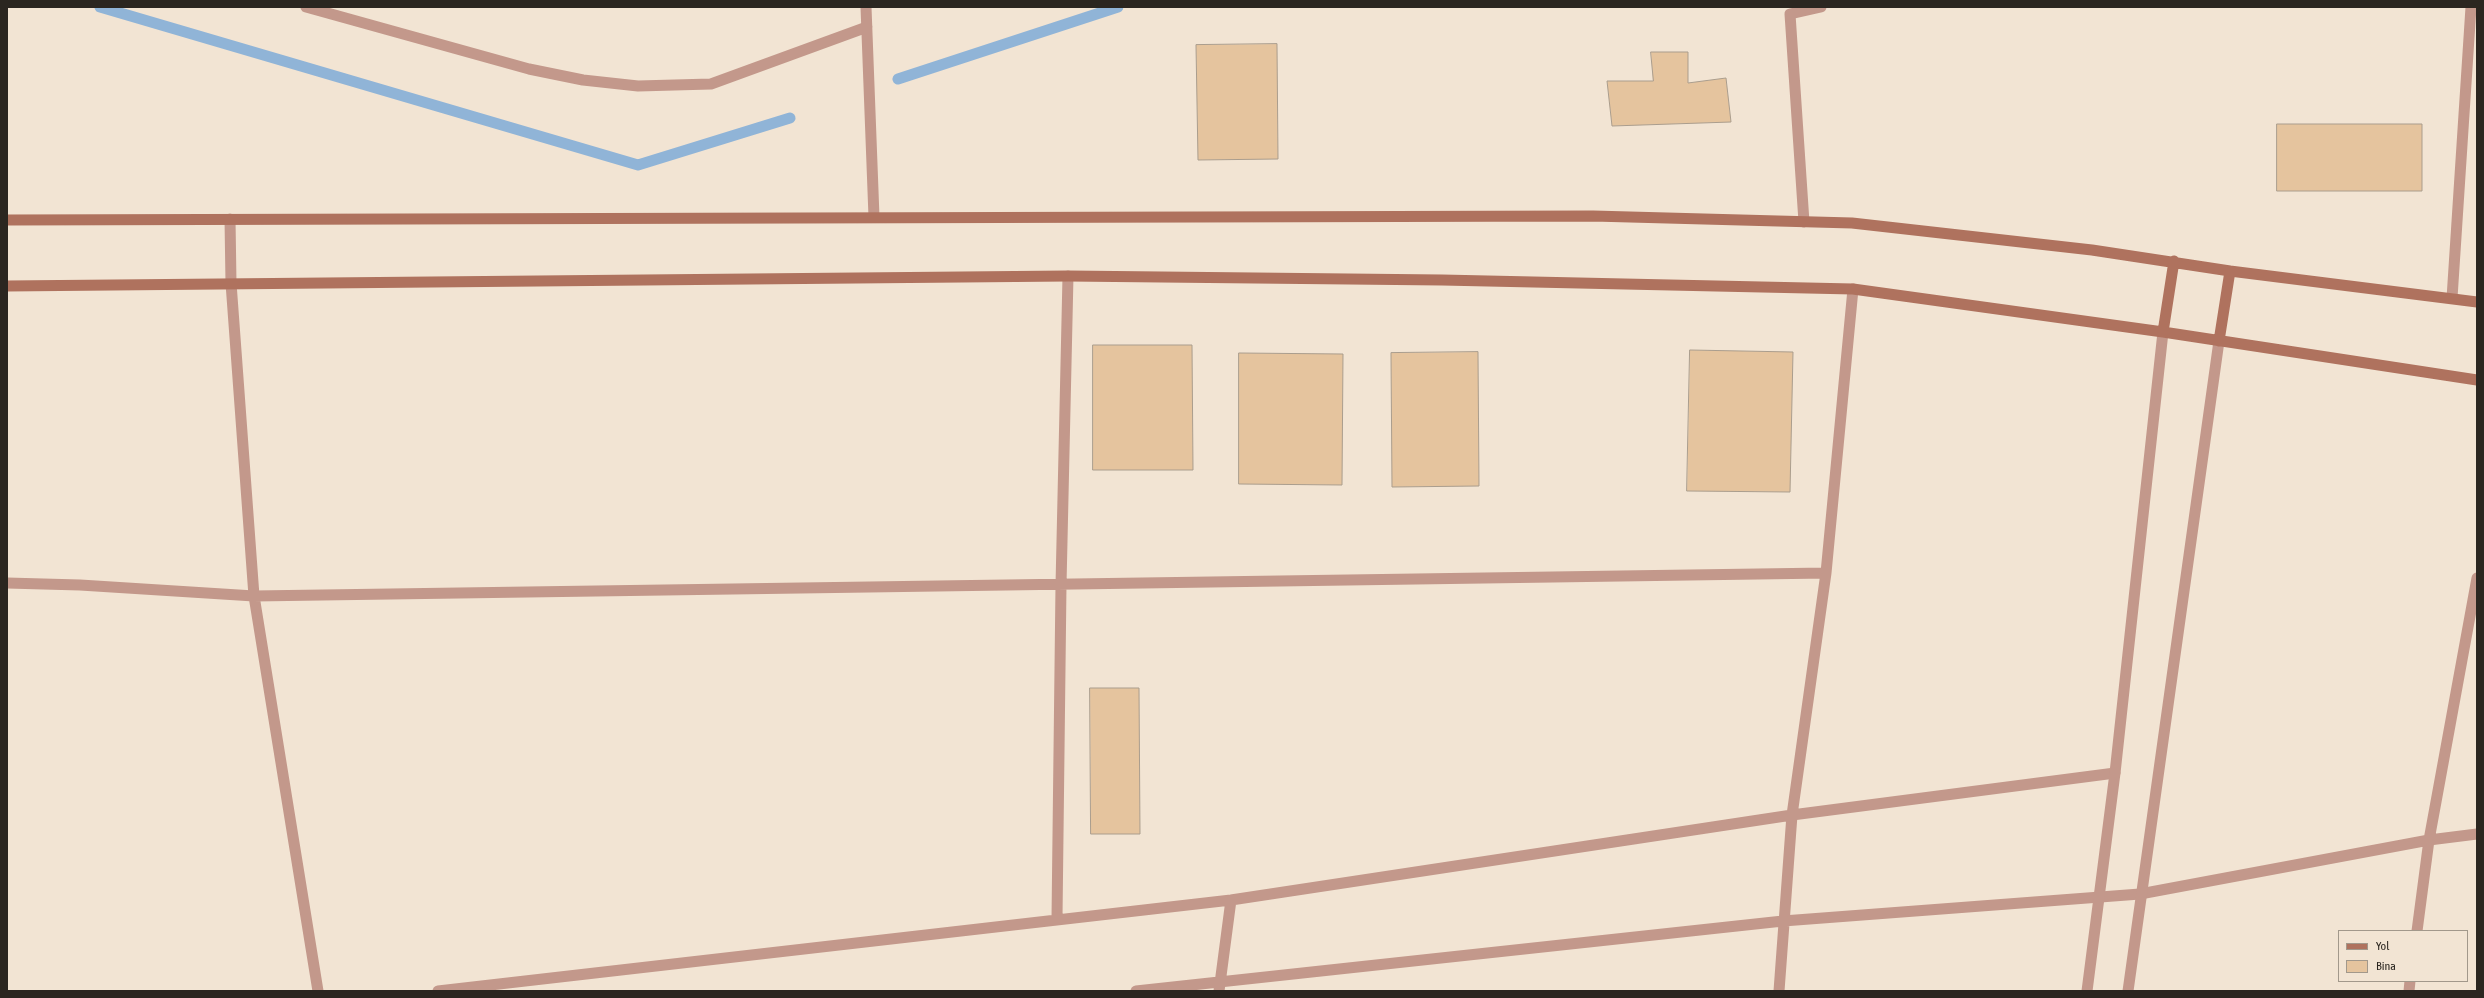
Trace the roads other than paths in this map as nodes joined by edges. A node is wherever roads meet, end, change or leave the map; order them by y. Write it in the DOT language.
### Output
graph roads {
  1 [pos="306,7"];
  2 [pos="866,7"];
  3 [pos="1821,7"];
  4 [pos="2471,7"];
  5 [pos="867,27"];
  6 [pos="874,217"];
  7 [pos="230,219"];
  8 [pos="7,220"];
  9 [pos="1804,222"];
  10 [pos="2174,261"];
  11 [pos="2230,271"];
  12 [pos="1068,276"];
  13 [pos="231,283"];
  14 [pos="7,286"];
  15 [pos="1853,289"];
  16 [pos="2452,298"];
  17 [pos="2477,302"];
  18 [pos="2163,332"];
  19 [pos="2219,341"];
  20 [pos="2477,380"];
  21 [pos="1826,573"];
  22 [pos="2477,578"];
  23 [pos="7,583"];
  24 [pos="1061,585"];
  25 [pos="254,596"];
  26 [pos="2115,773"];
  27 [pos="1792,815"];
  28 [pos="2477,834"];
  29 [pos="2429,840"];
  30 [pos="2140,894"];
  31 [pos="2100,896"];
  32 [pos="1231,900"];
  33 [pos="1057,918"];
  34 [pos="1783,921"];
  35 [pos="2417,930"];
  36 [pos="1219,986"];
  37 [pos="318,991"];
  38 [pos="438,991"];
  39 [pos="1136,991"];
  40 [pos="1779,991"];
  41 [pos="2087,991"];
  42 [pos="2128,991"];
  1 -- 5 [label="street"];
  2 -- 5 [label="street"];
  3 -- 9 [label="street"];
  4 -- 16 [label="street"];
  5 -- 6 [label="street"];
  6 -- 7 [label="main road"];
  6 -- 9 [label="main road"];
  7 -- 8 [label="main road"];
  7 -- 13 [label="street"];
  9 -- 10 [label="main road"];
  10 -- 11 [label="main road"];
  10 -- 18 [label="main road"];
  11 -- 16 [label="main road"];
  11 -- 19 [label="main road"];
  12 -- 13 [label="main road"];
  12 -- 15 [label="main road"];
  12 -- 24 [label="street"];
  13 -- 14 [label="main road"];
  13 -- 25 [label="street"];
  15 -- 18 [label="main road"];
  15 -- 21 [label="street"];
  16 -- 17 [label="main road"];
  18 -- 19 [label="main road"];
  18 -- 26 [label="street"];
  19 -- 20 [label="main road"];
  19 -- 30 [label="street"];
  21 -- 24 [label="street"];
  21 -- 27 [label="street"];
  22 -- 29 [label="street"];
  23 -- 25 [label="street"];
  24 -- 25 [label="street"];
  24 -- 33 [label="street"];
  25 -- 37 [label="street"];
  26 -- 27 [label="street"];
  26 -- 31 [label="street"];
  27 -- 32 [label="street"];
  27 -- 34 [label="street"];
  28 -- 29 [label="street"];
  29 -- 30 [label="street"];
  29 -- 35 [label="street"];
  30 -- 31 [label="street"];
  30 -- 42 [label="street"];
  31 -- 34 [label="street"];
  31 -- 41 [label="street"];
  32 -- 33 [label="street"];
  32 -- 36 [label="street"];
  33 -- 38 [label="street"];
  34 -- 36 [label="street"];
  34 -- 40 [label="street"];
  36 -- 39 [label="street"];
}
